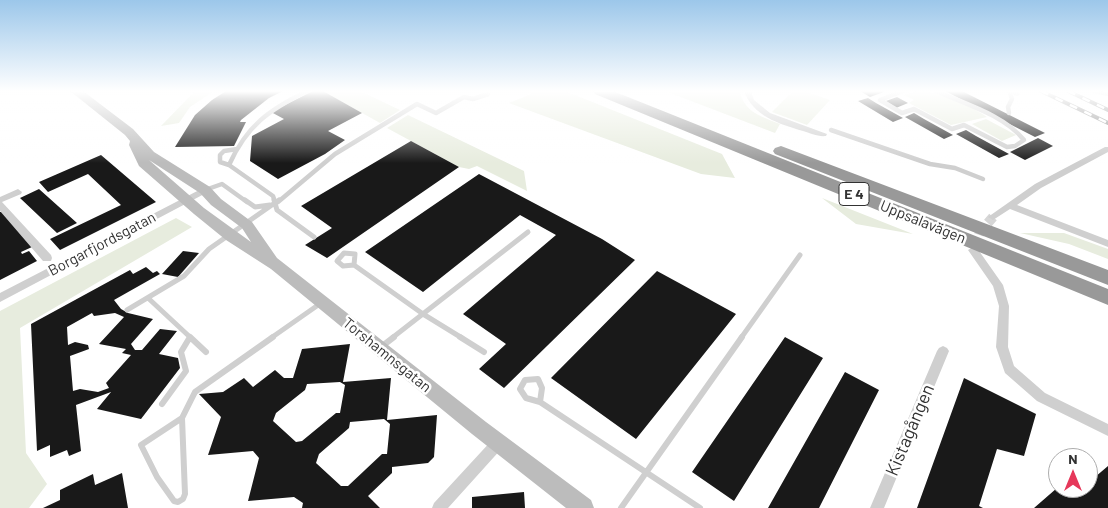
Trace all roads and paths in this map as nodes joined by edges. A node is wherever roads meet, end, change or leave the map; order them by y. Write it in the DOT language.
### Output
graph roads {
  1 [pos="106,115"];
  2 [pos="264,115"];
  3 [pos="400,115"];
  4 [pos="656,115"];
  5 [pos="690,115"];
  6 [pos="767,115"];
  7 [pos="925,115"];
  8 [pos="986,115"];
  9 [pos="827,132"];
  10 [pos="136,141"];
  11 [pos="237,149"];
  12 [pos="1108,149"];
  13 [pos="228,165"];
  14 [pos="983,179"];
  15 [pos="205,190"];
  16 [pos="18,192"];
  17 [pos="0,200"];
  18 [pos="187,200"];
  19 [pos="275,204"];
  20 [pos="0,205"];
  21 [pos="1010,206"];
  22 [pos="993,218"];
  23 [pos="247,225"];
  24 [pos="528,232"];
  25 [pos="1080,234"];
  26 [pos="231,236"];
  27 [pos="314,237"];
  28 [pos="1108,237"];
  29 [pos="1108,244"];
  30 [pos="973,250"];
  31 [pos="800,256"];
  32 [pos="47,258"];
  33 [pos="276,265"];
  34 [pos="354,265"];
  35 [pos="1108,278"];
  36 [pos="1108,297"];
  37 [pos="0,298"];
  38 [pos="148,298"];
  39 [pos="321,303"];
  40 [pos="127,310"];
  41 [pos="423,314"];
  42 [pos="190,337"];
  43 [pos="380,348"];
  44 [pos="943,351"];
  45 [pos="206,352"];
  46 [pos="484,352"];
  47 [pos="540,402"];
  48 [pos="162,404"];
  49 [pos="182,418"];
  50 [pos="1108,430"];
  51 [pos="498,443"];
  52 [pos="647,473"];
  53 [pos="439,508"];
  54 [pos="583,508"];
  55 [pos="621,508"];
  56 [pos="700,508"];
  57 [pos="878,508"];
  1 -- 10 [label="street, Torshamnsgatan"];
  2 -- 11 [label="lane"];
  3 -- 19 [label="lane"];
  4 -- 36 [label="highway, Uppsalavägen / E 4"];
  5 -- 35 [label="highway, Uppsalavägen / E 4"];
  6 -- 9 [label="street"];
  7 -- 8 [label="lane"];
  9 -- 14 [label="lane"];
  10 -- 15 [label="street, Torshamnsgatan"];
  10 -- 18 [label="street, Torshamnsgatan"];
  11 -- 13 [label="lane"];
  11 -- 13 [label="lane"];
  12 -- 21 [label="street"];
  13 -- 19 [label="lane"];
  15 -- 18 [label="street, Borgarfjordsgatan"];
  15 -- 19 [label="lane"];
  15 -- 23 [label="street, Torshamnsgatan"];
  16 -- 17 [label="street"];
  18 -- 26 [label="street, Torshamnsgatan"];
  18 -- 37 [label="street, Borgarfjordsgatan"];
  19 -- 23 [label="lane"];
  19 -- 27 [label="lane"];
  20 -- 32 [label="street"];
  21 -- 22 [label="street"];
  21 -- 25 [label="street"];
  23 -- 26 [label="lane"];
  23 -- 33 [label="street, Torshamnsgatan"];
  24 -- 41 [label="lane"];
  25 -- 28 [label="street"];
  25 -- 29 [label="street"];
  26 -- 33 [label="street, Torshamnsgatan"];
  26 -- 38 [label="lane"];
  30 -- 50 [label="street"];
  31 -- 52 [label="lane"];
  33 -- 39 [label="street, Torshamnsgatan"];
  34 -- 41 [label="lane"];
  38 -- 40 [label="lane"];
  38 -- 42 [label="lane"];
  39 -- 43 [label="street, Torshamnsgatan"];
  39 -- 49 [label="lane"];
  41 -- 43 [label="lane"];
  41 -- 46 [label="lane"];
  42 -- 45 [label="lane"];
  42 -- 48 [label="lane"];
  43 -- 51 [label="street, Torshamnsgatan"];
  44 -- 57 [label="street, Kistagången"];
  47 -- 52 [label="lane"];
  49 -- 49 [label="lane"];
  51 -- 53 [label="street"];
  51 -- 54 [label="street, Torshamnsgatan"];
  52 -- 55 [label="lane"];
  52 -- 56 [label="lane"];
}
